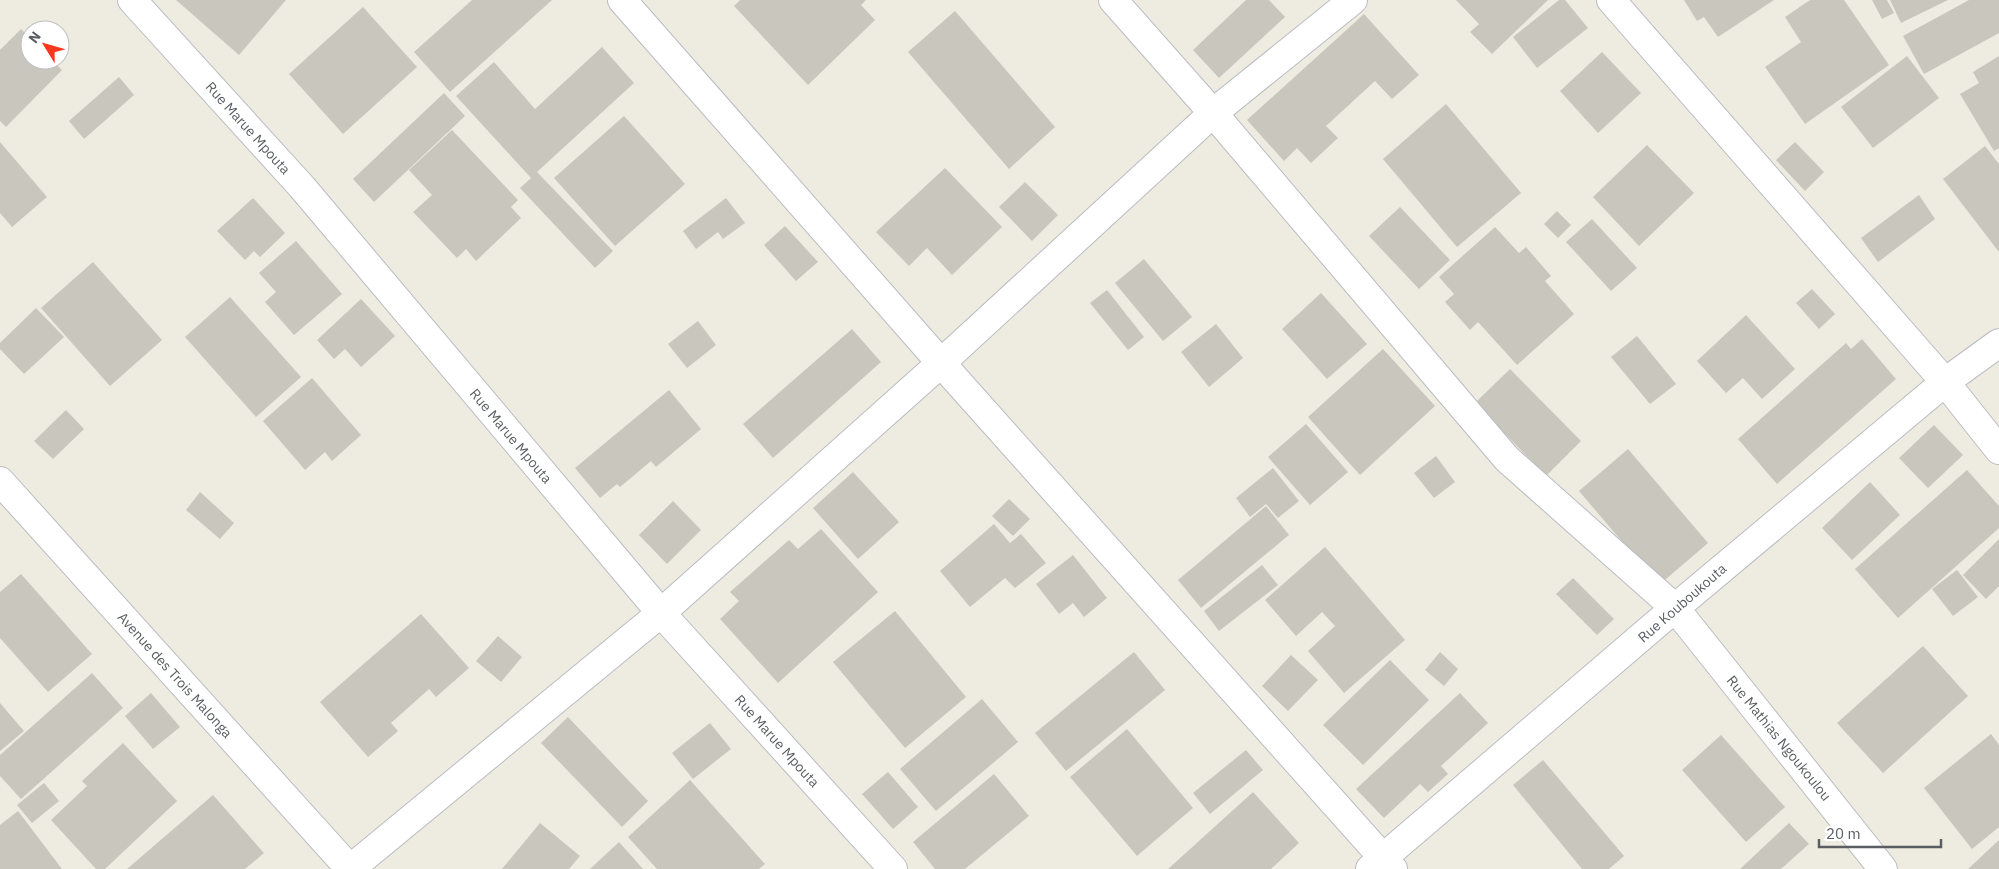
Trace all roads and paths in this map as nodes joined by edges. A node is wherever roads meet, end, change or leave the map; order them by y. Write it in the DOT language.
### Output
graph roads {
  1 [pos="132,0"];
  2 [pos="622,0"];
  3 [pos="1113,0"];
  4 [pos="1353,0"];
  5 [pos="1611,0"];
  6 [pos="1213,113"];
  7 [pos="1999,343"];
  8 [pos="941,363"];
  9 [pos="1945,382"];
  10 [pos="1999,450"];
  11 [pos="0,481"];
  12 [pos="1675,608"];
  13 [pos="661,613"];
  14 [pos="1382,865"];
  15 [pos="350,869"];
  16 [pos="893,869"];
  17 [pos="1883,869"];
  1 -- 13 [label="street, Rue Marue Mpouta"];
  2 -- 8 [label="street"];
  3 -- 6 [label="street, Rue Mathias Ngoukoulou"];
  4 -- 6 [label="street"];
  5 -- 9 [label="street"];
  6 -- 8 [label="street"];
  6 -- 12 [label="street, Rue Mathias Ngoukoulou"];
  7 -- 9 [label="street, Rue Kouboukouta"];
  8 -- 13 [label="street"];
  8 -- 14 [label="street"];
  9 -- 10 [label="street"];
  9 -- 12 [label="street, Rue Kouboukouta"];
  11 -- 15 [label="street, Avenue des Trois Malonga"];
  12 -- 14 [label="street, Rue Kouboukouta"];
  12 -- 17 [label="street, Rue Mathias Ngoukoulou"];
  13 -- 15 [label="street"];
  13 -- 16 [label="street, Rue Marue Mpouta"];
}
